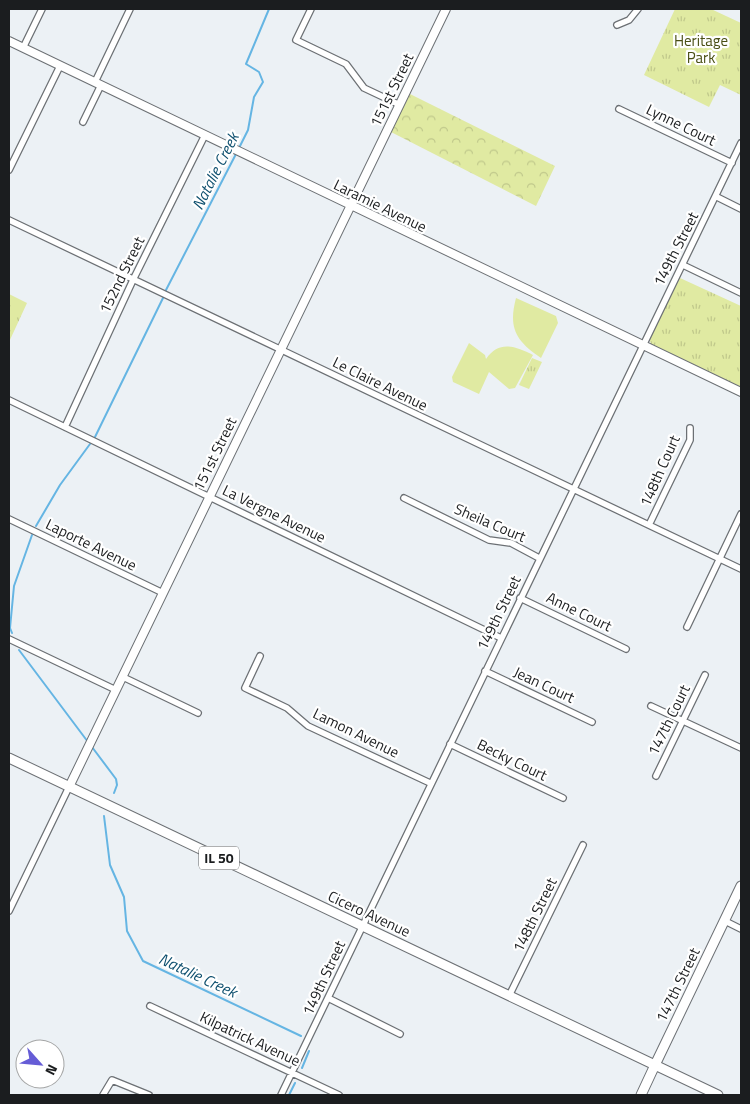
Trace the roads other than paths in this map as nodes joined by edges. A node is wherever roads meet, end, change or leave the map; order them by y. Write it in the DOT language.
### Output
graph roads {
  1 [pos="42,9"];
  2 [pos="130,9"];
  3 [pos="311,9"];
  4 [pos="446,9"];
  5 [pos="638,9"];
  6 [pos="617,25"];
  7 [pos="9,42"];
  8 [pos="23,48"];
  9 [pos="60,66"];
  10 [pos="98,84"];
  11 [pos="400,105"];
  12 [pos="619,109"];
  13 [pos="83,122"];
  14 [pos="204,135"];
  15 [pos="741,143"];
  16 [pos="732,163"];
  17 [pos="9,170"];
  18 [pos="717,197"];
  19 [pos="350,207"];
  20 [pos="741,209"];
  21 [pos="9,220"];
  22 [pos="683,266"];
  23 [pos="133,280"];
  24 [pos="741,293"];
  25 [pos="642,346"];
  26 [pos="281,350"];
  27 [pos="741,392"];
  28 [pos="9,400"];
  29 [pos="64,427"];
  30 [pos="690,428"];
  31 [pos="573,489"];
  32 [pos="210,496"];
  33 [pos="404,498"];
  34 [pos="741,514"];
  35 [pos="9,519"];
  36 [pos="649,525"];
  37 [pos="539,558"];
  38 [pos="720,559"];
  39 [pos="741,569"];
  40 [pos="163,593"];
  41 [pos="520,598"];
  42 [pos="687,627"];
  43 [pos="501,638"];
  44 [pos="9,639"];
  45 [pos="626,649"];
  46 [pos="260,656"];
  47 [pos="485,671"];
  48 [pos="705,675"];
  49 [pos="122,677"];
  50 [pos="116,690"];
  51 [pos="651,706"];
  52 [pos="198,713"];
  53 [pos="683,721"];
  54 [pos="592,722"];
  55 [pos="450,744"];
  56 [pos="741,748"];
  57 [pos="9,758"];
  58 [pos="656,776"];
  59 [pos="430,783"];
  60 [pos="70,787"];
  61 [pos="563,798"];
  62 [pos="583,845"];
  63 [pos="741,886"];
  64 [pos="9,911"];
  65 [pos="724,921"];
  66 [pos="362,926"];
  67 [pos="741,929"];
  68 [pos="509,996"];
  69 [pos="328,998"];
  70 [pos="150,1006"];
  71 [pos="400,1034"];
  72 [pos="655,1065"];
  73 [pos="292,1073"];
  74 [pos="103,1095"];
  75 [pos="149,1095"];
  76 [pos="281,1095"];
  77 [pos="339,1095"];
  78 [pos="640,1095"];
  79 [pos="718,1095"];
  1 -- 8 [label="street"];
  2 -- 10 [label="street"];
  3 -- 11 [label="street"];
  4 -- 11 [label="street, 151st Street"];
  5 -- 6 [label="street"];
  7 -- 8 [label="street, Laramie Avenue"];
  8 -- 9 [label="street, Laramie Avenue"];
  9 -- 10 [label="street, Laramie Avenue"];
  9 -- 17 [label="street"];
  10 -- 13 [label="street"];
  10 -- 14 [label="street, Laramie Avenue"];
  11 -- 19 [label="street, 151st Street"];
  12 -- 16 [label="street, Lynne Court"];
  14 -- 19 [label="street, Laramie Avenue"];
  14 -- 23 [label="street, 152nd Street"];
  15 -- 16 [label="street, 149th Street"];
  16 -- 18 [label="street, 149th Street"];
  18 -- 20 [label="street"];
  18 -- 22 [label="street, 149th Street"];
  19 -- 25 [label="street, Laramie Avenue"];
  19 -- 26 [label="street, 151st Street"];
  21 -- 23 [label="street, Le Claire Avenue"];
  22 -- 24 [label="street"];
  22 -- 25 [label="street, 149th Street"];
  23 -- 26 [label="street, Le Claire Avenue"];
  23 -- 29 [label="street, 152nd Street"];
  25 -- 27 [label="street, Laramie Avenue"];
  25 -- 31 [label="street, 149th Street"];
  26 -- 31 [label="street, Le Claire Avenue"];
  26 -- 32 [label="street, 151st Street"];
  28 -- 29 [label="street, La Vergne Avenue"];
  29 -- 32 [label="street, La Vergne Avenue"];
  30 -- 36 [label="street, 148th Court"];
  31 -- 36 [label="street, Le Claire Avenue"];
  31 -- 37 [label="street, 149th Street"];
  32 -- 40 [label="street, 151st Street"];
  32 -- 43 [label="street, La Vergne Avenue"];
  33 -- 37 [label="street, Sheila Court"];
  34 -- 38 [label="street"];
  35 -- 40 [label="street, Laporte Avenue"];
  36 -- 38 [label="street, Le Claire Avenue"];
  37 -- 41 [label="street, 149th Street"];
  38 -- 39 [label="street, Le Claire Avenue"];
  38 -- 42 [label="street"];
  40 -- 49 [label="street, 151st Street"];
  41 -- 43 [label="street, 149th Street"];
  41 -- 45 [label="street, Anne Court"];
  43 -- 47 [label="street, 149th Street"];
  44 -- 50 [label="street"];
  46 -- 59 [label="street, Lamon Avenue"];
  47 -- 54 [label="street, Jean Court"];
  47 -- 55 [label="street, 149th Street"];
  48 -- 53 [label="street, 147th Court"];
  49 -- 50 [label="street, 151st Street"];
  49 -- 52 [label="street"];
  50 -- 60 [label="street, 151st Street"];
  51 -- 53 [label="street"];
  53 -- 56 [label="street"];
  53 -- 58 [label="street, 147th Court"];
  55 -- 59 [label="street, 149th Street"];
  55 -- 61 [label="street, Becky Court"];
  57 -- 60 [label="main road, Cicero Avenue / IL 50"];
  59 -- 66 [label="street, 149th Street"];
  60 -- 64 [label="street, 151st Street"];
  60 -- 66 [label="main road, Cicero Avenue / IL 50"];
  62 -- 68 [label="street, 148th Street"];
  63 -- 65 [label="main road, 147th Street"];
  65 -- 67 [label="street"];
  65 -- 72 [label="main road, 147th Street"];
  66 -- 68 [label="main road, Cicero Avenue / IL 50"];
  66 -- 69 [label="street, 149th Street"];
  68 -- 72 [label="main road, Cicero Avenue / IL 50"];
  69 -- 71 [label="street"];
  69 -- 73 [label="street, 149th Street"];
  70 -- 73 [label="street, Kilpatrick Avenue"];
  72 -- 78 [label="main road, 147th Street"];
  72 -- 79 [label="main road, Cicero Avenue / IL 50"];
  73 -- 76 [label="street, 149th Street"];
  73 -- 77 [label="street, Kilpatrick Avenue"];
  74 -- 75 [label="street"];
}
